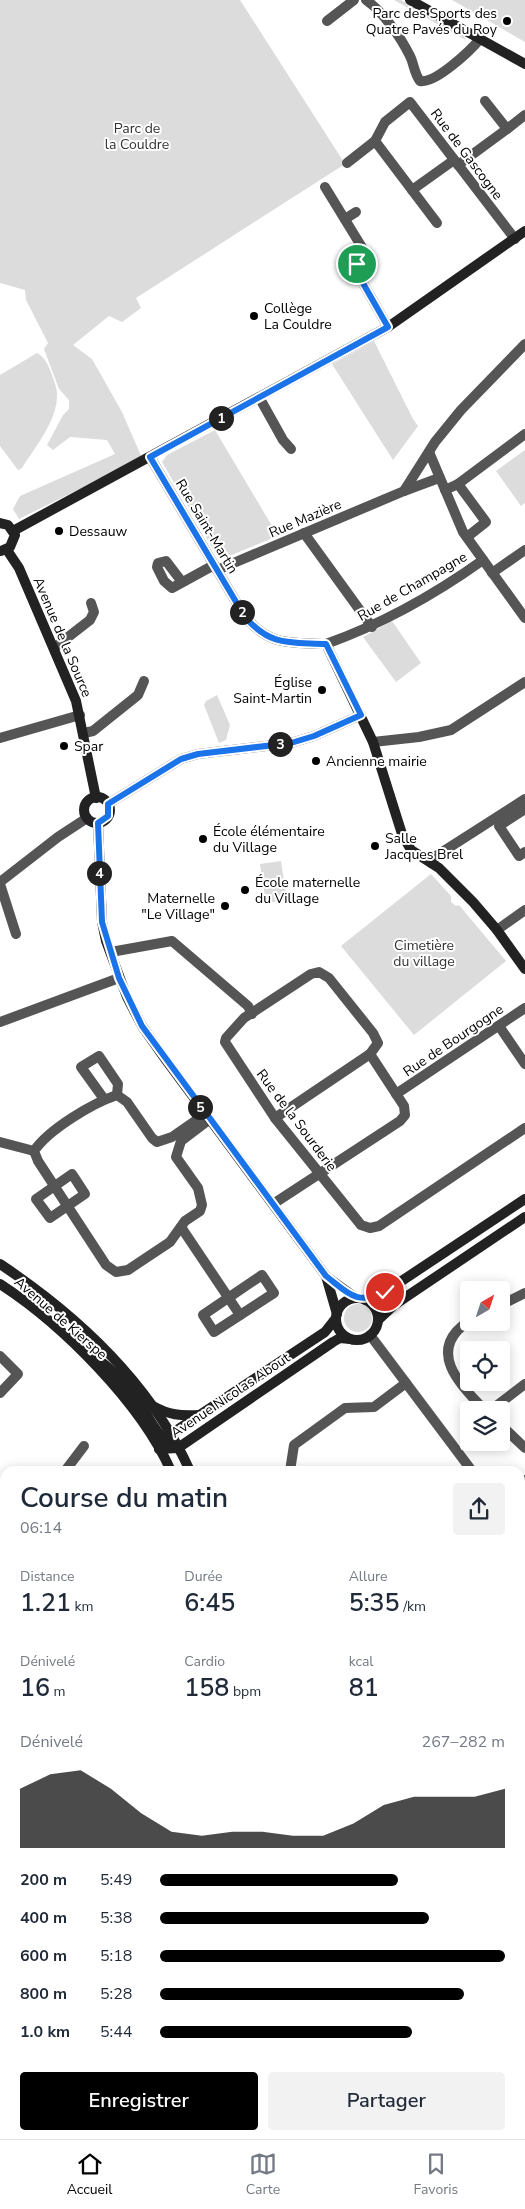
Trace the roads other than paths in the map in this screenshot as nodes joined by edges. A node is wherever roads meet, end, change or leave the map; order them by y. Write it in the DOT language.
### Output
graph roads {
  1 [pos="354,0"];
  2 [pos="366,0"];
  3 [pos="410,0"];
  4 [pos="327,21"];
  5 [pos="480,39"];
  6 [pos="525,64"];
  7 [pos="486,101"];
  8 [pos="525,115"];
  9 [pos="507,129"];
  10 [pos="375,141"];
  11 [pos="347,163"];
  12 [pos="456,163"];
  13 [pos="325,187"];
  14 [pos="412,190"];
  15 [pos="356,212"];
  16 [pos="345,219"];
  17 [pos="437,224"];
  18 [pos="525,231"];
  19 [pos="515,239"];
  20 [pos="388,327"];
  21 [pos="525,344"];
  22 [pos="259,397"];
  23 [pos="525,434"];
  24 [pos="291,449"];
  25 [pos="429,452"];
  26 [pos="150,457"];
  27 [pos="439,478"];
  28 [pos="458,484"];
  29 [pos="445,490"];
  30 [pos="404,491"];
  31 [pos="0,523"];
  32 [pos="13,531"];
  33 [pos="304,533"];
  34 [pos="467,537"];
  35 [pos="3,550"];
  36 [pos="525,550"];
  37 [pos="483,560"];
  38 [pos="215,568"];
  39 [pos="492,573"];
  40 [pos="182,582"];
  41 [pos="92,603"];
  42 [pos="525,618"];
  43 [pos="372,627"];
  44 [pos="326,644"];
  45 [pos="54,648"];
  46 [pos="144,681"];
  47 [pos="525,682"];
  48 [pos="80,715"];
  49 [pos="361,715"];
  50 [pos="84,733"];
  51 [pos="0,738"];
  52 [pos="373,742"];
  53 [pos="96,798"];
  54 [pos="525,799"];
  55 [pos="108,804"];
  56 [pos="525,809"];
  57 [pos="87,818"];
  58 [pos="98,823"];
  59 [pos="525,852"];
  60 [pos="431,863"];
  61 [pos="0,883"];
  62 [pos="525,910"];
  63 [pos="497,930"];
  64 [pos="16,934"];
  65 [pos="111,952"];
  66 [pos="525,969"];
  67 [pos="119,978"];
  68 [pos="525,1008"];
  69 [pos="252,1014"];
  70 [pos="0,1022"];
  71 [pos="499,1026"];
  72 [pos="370,1054"];
  73 [pos="525,1064"];
  74 [pos="396,1094"];
  75 [pos="117,1095"];
  76 [pos="104,1099"];
  77 [pos="207,1117"];
  78 [pos="275,1118"];
  79 [pos="525,1128"];
  80 [pos="0,1142"];
  81 [pos="175,1142"];
  82 [pos="34,1151"];
  83 [pos="320,1174"];
  84 [pos="54,1186"];
  85 [pos="525,1199"];
  86 [pos="272,1204"];
  87 [pos="67,1206"];
  88 [pos="525,1218"];
  89 [pos="181,1227"];
  90 [pos="0,1264"];
  91 [pos="326,1276"];
  92 [pos="0,1284"];
  93 [pos="525,1293"];
  94 [pos="228,1298"];
  95 [pos="360,1299"];
  96 [pos="510,1300"];
  97 [pos="240,1315"];
  98 [pos="337,1316"];
  99 [pos="378,1320"];
  100 [pos="460,1327"];
  101 [pos="370,1335"];
  102 [pos="350,1339"];
  103 [pos="0,1356"];
  104 [pos="406,1383"];
  105 [pos="525,1384"];
  106 [pos="0,1393"];
  107 [pos="475,1401"];
  108 [pos="503,1401"];
  109 [pos="149,1404"];
  110 [pos="200,1414"];
  111 [pos="510,1434"];
  112 [pos="165,1441"];
  113 [pos="84,1446"];
  114 [pos="178,1448"];
  115 [pos="525,1448"];
  116 [pos="69,1466"];
  117 [pos="170,1466"];
  118 [pos="187,1466"];
  119 [pos="291,1466"];
  120 [pos="468,1466"];
  1 -- 4 [label="street"];
  2 -- 5 [label="street"];
  3 -- 5 [label="street"];
  5 -- 6 [label="street"];
  7 -- 9 [label="street"];
  8 -- 9 [label="street"];
  9 -- 12 [label="street"];
  10 -- 11 [label="street"];
  10 -- 12 [label="street, Rue de Gascogne"];
  10 -- 14 [label="street"];
  12 -- 14 [label="street"];
  12 -- 19 [label="street, Rue de Gascogne"];
  13 -- 16 [label="street"];
  14 -- 17 [label="street"];
  15 -- 16 [label="street"];
  16 -- 20 [label="street"];
  18 -- 19 [label="street"];
  19 -- 20 [label="street"];
  20 -- 22 [label="street"];
  21 -- 25 [label="street"];
  22 -- 24 [label="street"];
  22 -- 26 [label="street"];
  23 -- 28 [label="street"];
  25 -- 27 [label="street"];
  25 -- 30 [label="street"];
  26 -- 32 [label="street"];
  26 -- 38 [label="street, Rue Saint-Martin"];
  27 -- 29 [label="street"];
  27 -- 30 [label="street, Rue Mazière"];
  28 -- 29 [label="street"];
  28 -- 34 [label="street"];
  29 -- 34 [label="street"];
  30 -- 33 [label="street, Rue Mazière"];
  31 -- 32 [label="street"];
  32 -- 35 [label="street"];
  33 -- 38 [label="street, Rue Mazière"];
  33 -- 43 [label="street"];
  34 -- 37 [label="street"];
  35 -- 45 [label="street, Avenue de la Source"];
  36 -- 39 [label="street"];
  37 -- 39 [label="street"];
  37 -- 43 [label="street, Rue de Champagne"];
  38 -- 40 [label="street, Rue Mazière"];
  38 -- 44 [label="street, Rue Saint-Martin"];
  39 -- 42 [label="street"];
  41 -- 45 [label="street"];
  43 -- 44 [label="street, Rue de Champagne"];
  44 -- 49 [label="street"];
  45 -- 48 [label="street, Avenue de la Source"];
  46 -- 50 [label="street"];
  47 -- 52 [label="street"];
  48 -- 50 [label="street, Avenue de la Source"];
  48 -- 51 [label="street"];
  49 -- 52 [label="street"];
  49 -- 55 [label="street"];
  50 -- 53 [label="street, Avenue de la Source"];
  52 -- 60 [label="street"];
  53 -- 55 [label="street"];
  53 -- 57 [label="street"];
  54 -- 60 [label="street"];
  55 -- 58 [label="street"];
  56 -- 59 [label="street"];
  57 -- 58 [label="street"];
  57 -- 61 [label="street"];
  58 -- 65 [label="street"];
  60 -- 63 [label="street"];
  61 -- 64 [label="street"];
  62 -- 63 [label="street"];
  63 -- 66 [label="street"];
  65 -- 67 [label="street"];
  65 -- 69 [label="street"];
  67 -- 70 [label="street"];
  67 -- 77 [label="street"];
  68 -- 71 [label="street, Rue de Bourgogne"];
  69 -- 72 [label="street"];
  69 -- 78 [label="street, Rue de la Sourderie"];
  71 -- 73 [label="street"];
  71 -- 74 [label="street, Rue de Bourgogne"];
  72 -- 74 [label="street"];
  72 -- 78 [label="street"];
  74 -- 83 [label="street"];
  75 -- 76 [label="street"];
  75 -- 76 [label="street"];
  75 -- 81 [label="street"];
  76 -- 82 [label="street"];
  77 -- 81 [label="street"];
  77 -- 86 [label="street"];
  78 -- 83 [label="street, Rue de la Sourderie"];
  79 -- 83 [label="street, Rue de la Sourderie"];
  80 -- 82 [label="street"];
  81 -- 89 [label="street"];
  82 -- 84 [label="street"];
  83 -- 86 [label="street"];
  84 -- 87 [label="street"];
  84 -- 87 [label="street"];
  84 -- 87 [label="street"];
  85 -- 95 [label="street, Avenue Nicolas About"];
  86 -- 91 [label="street"];
  87 -- 89 [label="street"];
  88 -- 99 [label="street"];
  89 -- 94 [label="street"];
  90 -- 109 [label="street, Avenue de Kierspe"];
  91 -- 95 [label="street"];
  91 -- 98 [label="street"];
  92 -- 112 [label="street, Avenue de Kierspe"];
  93 -- 96 [label="street"];
  94 -- 97 [label="street"];
  94 -- 97 [label="street"];
  94 -- 97 [label="street"];
  95 -- 98 [label="street, Avenue Nicolas About"];
  95 -- 99 [label="street"];
  98 -- 102 [label="street"];
  98 -- 110 [label="street, Avenue Nicolas About"];
  99 -- 101 [label="street"];
  100 -- 107 [label="street"];
  101 -- 102 [label="street, Avenue Nicolas About"];
  101 -- 104 [label="street"];
  102 -- 114 [label="street, Avenue Nicolas About"];
  103 -- 106 [label="street"];
  104 -- 119 [label="street"];
  104 -- 120 [label="street"];
  105 -- 108 [label="street"];
  109 -- 110 [label="street"];
  109 -- 112 [label="street, Avenue de Kierspe"];
  110 -- 112 [label="street, Avenue Nicolas About"];
  111 -- 115 [label="street"];
  112 -- 114 [label="street, Avenue de Kierspe"];
  112 -- 114 [label="street, Avenue Nicolas About"];
  112 -- 117 [label="street, Avenue de Kierspe"];
  113 -- 116 [label="street"];
  114 -- 118 [label="street, Avenue de Kierspe"];
}
